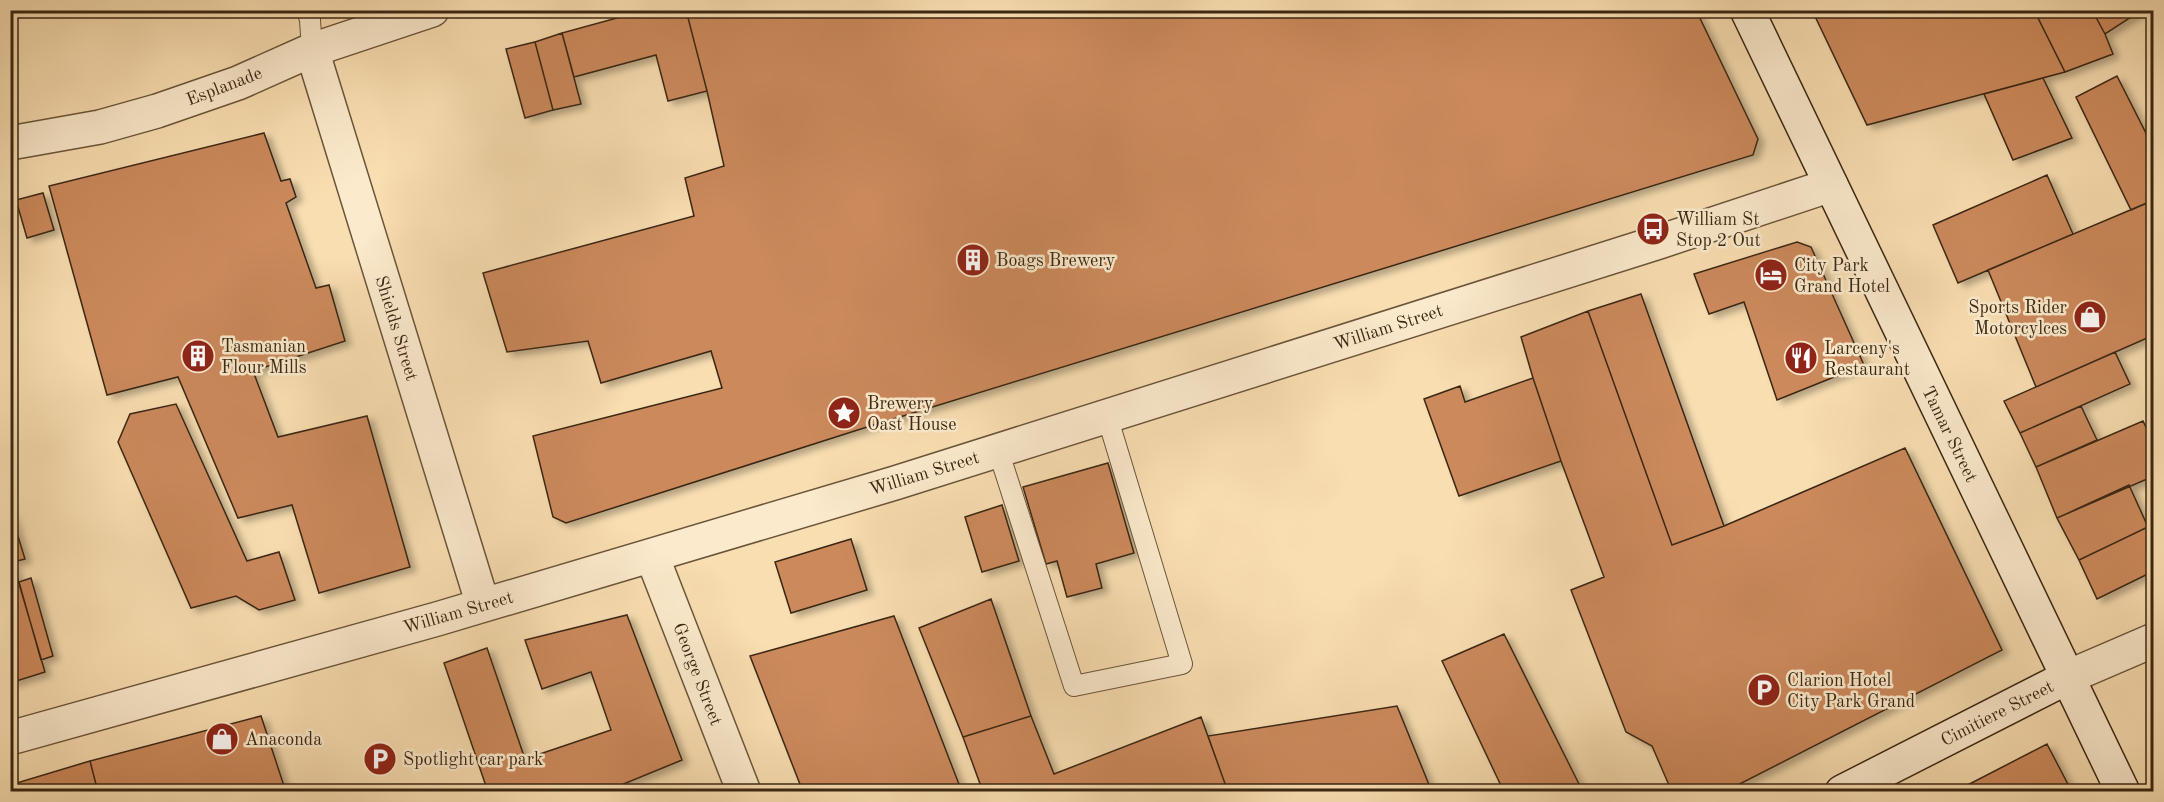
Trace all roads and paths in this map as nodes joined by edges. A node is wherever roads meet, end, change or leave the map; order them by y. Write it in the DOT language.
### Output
graph roads {
  1 [pos="307,10"];
  2 [pos="432,10"];
  3 [pos="1747,10"];
  4 [pos="312,50"];
  5 [pos="10,143"];
  6 [pos="1831,185"];
  7 [pos="1107,416"];
  8 [pos="998,450"];
  9 [pos="652,556"];
  10 [pos="483,605"];
  11 [pos="2154,640"];
  12 [pos="2068,677"];
  13 [pos="10,738"];
  14 [pos="744,792"];
  15 [pos="1842,792"];
  16 [pos="2123,792"];
  1 -- 4 [label="lane"];
  2 -- 4 [label="street, Esplanade"];
  3 -- 6 [label="street, Tamar Street"];
  4 -- 5 [label="street, Esplanade"];
  4 -- 10 [label="street, Shields Street"];
  6 -- 7 [label="street, William Street"];
  6 -- 12 [label="street, Tamar Street"];
  7 -- 8 [label="street, William Street"];
  7 -- 8 [label="lane"];
  8 -- 9 [label="street, William Street"];
  9 -- 10 [label="street, William Street"];
  9 -- 14 [label="street, George Street"];
  10 -- 13 [label="street, William Street"];
  11 -- 12 [label="street, Cimitiere Street"];
  12 -- 15 [label="street, Cimitiere Street"];
  12 -- 16 [label="street, Tamar Street"];
}
